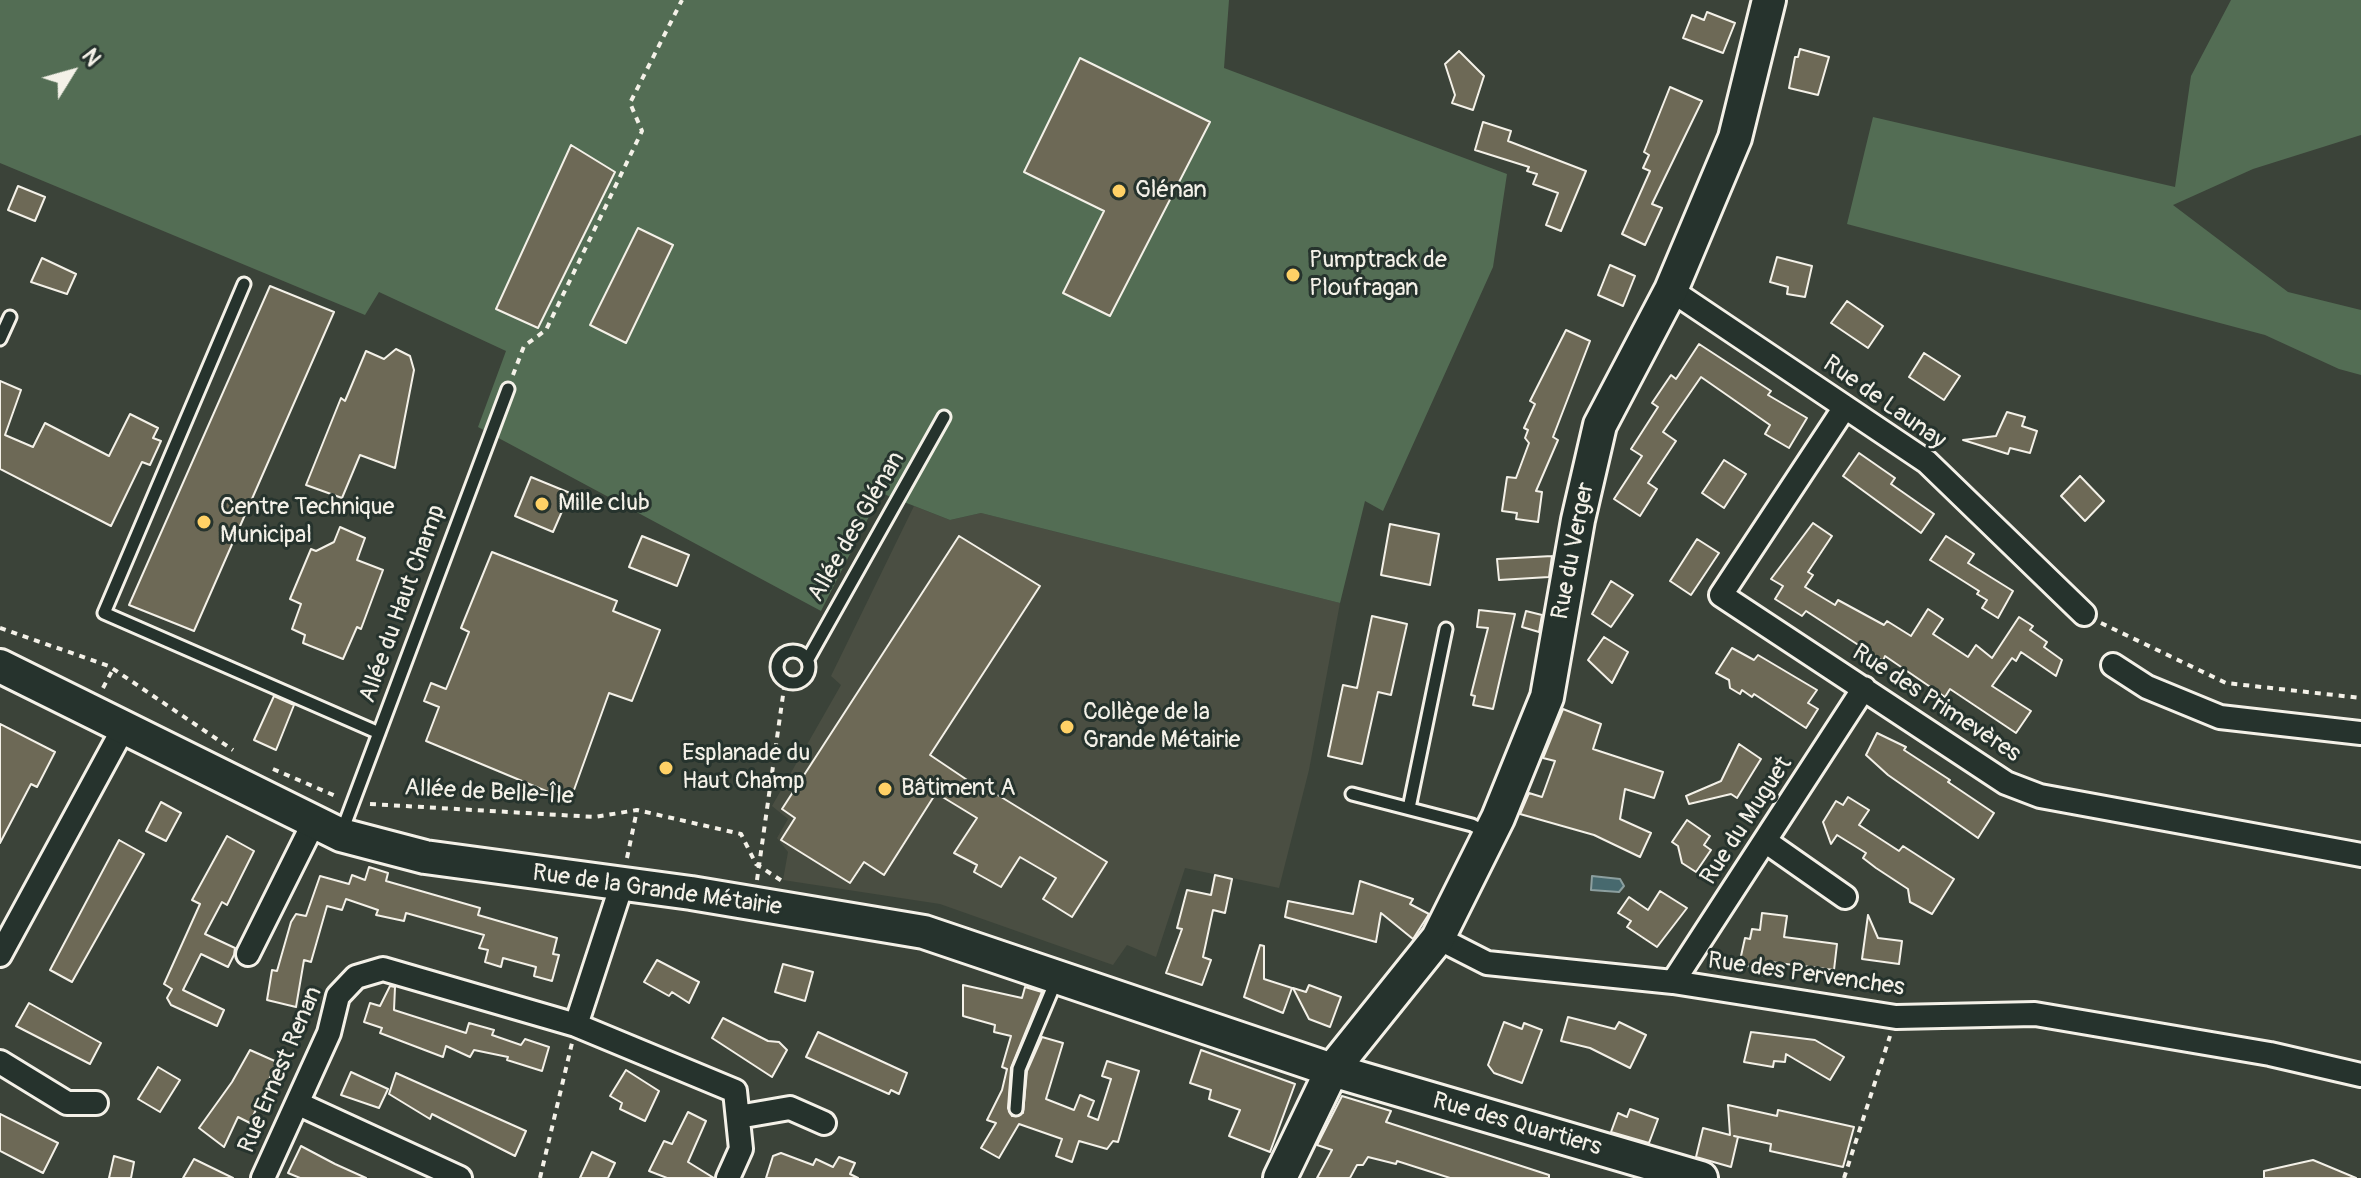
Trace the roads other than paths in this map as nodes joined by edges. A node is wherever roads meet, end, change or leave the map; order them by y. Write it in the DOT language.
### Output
graph roads {
  1 [pos="1763,2"];
  2 [pos="244,284"];
  3 [pos="1671,290"];
  4 [pos="10,317"];
  5 [pos="0,339"];
  6 [pos="508,389"];
  7 [pos="1845,407"];
  8 [pos="944,417"];
  9 [pos="2084,614"];
  10 [pos="1446,629"];
  11 [pos="808,659"];
  12 [pos="2113,665"];
  13 [pos="0,666"];
  14 [pos="1864,688"];
  15 [pos="123,729"];
  16 [pos="379,733"];
  17 [pos="2361,733"];
  18 [pos="1352,794"];
  19 [pos="1409,808"];
  20 [pos="327,829"];
  21 [pos="1489,835"];
  22 [pos="1765,841"];
  23 [pos="2361,855"];
  24 [pos="622,884"];
  25 [pos="1845,897"];
  26 [pos="8,919"];
  27 [pos="1438,938"];
  28 [pos="248,954"];
  29 [pos="0,955"];
  30 [pos="1058,977"];
  31 [pos="1673,982"];
  32 [pos="576,1025"];
  33 [pos="0,1062"];
  34 [pos="1332,1070"];
  35 [pos="2361,1075"];
  36 [pos="96,1103"];
  37 [pos="299,1104"];
  38 [pos="1016,1109"];
  39 [pos="738,1117"];
  40 [pos="824,1123"];
  41 [pos="263,1178"];
  42 [pos="460,1178"];
  43 [pos="728,1178"];
  44 [pos="1280,1178"];
  45 [pos="1701,1178"];
  1 -- 3 [label="main road, Rue du Verger"];
  2 -- 16 [label="lane"];
  3 -- 7 [label="street, Rue de Launay"];
  3 -- 21 [label="main road, Rue du Verger"];
  4 -- 5 [label="lane"];
  6 -- 16 [label="lane, Allée du Haut Champ"];
  7 -- 9 [label="street, Rue de Launay"];
  7 -- 14 [label="street, Rue des Primevères"];
  8 -- 11 [label="lane, Allée des Glénan"];
  10 -- 19 [label="lane"];
  11 -- 11 [label="lane"];
  12 -- 17 [label="street"];
  13 -- 15 [label="main road, Rue de la Grande Métairie"];
  14 -- 22 [label="street, Rue du Muguet"];
  14 -- 23 [label="street, Rue des Primevères"];
  15 -- 20 [label="main road, Rue de la Grande Métairie"];
  15 -- 26 [label="street"];
  16 -- 20 [label="lane, Allée du Haut Champ"];
  18 -- 19 [label="lane"];
  19 -- 21 [label="lane"];
  20 -- 24 [label="main road, Rue de la Grande Métairie"];
  20 -- 28 [label="street"];
  21 -- 27 [label="main road, Rue du Verger"];
  22 -- 25 [label="street"];
  22 -- 31 [label="street, Rue du Muguet"];
  24 -- 30 [label="main road, Rue de la Grande Métairie"];
  24 -- 32 [label="street"];
  26 -- 29 [label="street"];
  27 -- 31 [label="street, Rue des Pervenches"];
  27 -- 34 [label="main road, Rue du Verger"];
  30 -- 34 [label="main road, Rue de la Grande Métairie"];
  30 -- 38 [label="lane"];
  31 -- 35 [label="street, Rue des Pervenches"];
  32 -- 37 [label="street, Rue Ernest Renan"];
  32 -- 39 [label="street, Rue Ernest Renan"];
  33 -- 36 [label="street"];
  34 -- 44 [label="main road, Rue du Verger"];
  34 -- 45 [label="main road, Rue des Quartiers"];
  37 -- 41 [label="street, Rue Ernest Renan"];
  37 -- 42 [label="street"];
  39 -- 40 [label="street"];
  39 -- 43 [label="street"];
}
